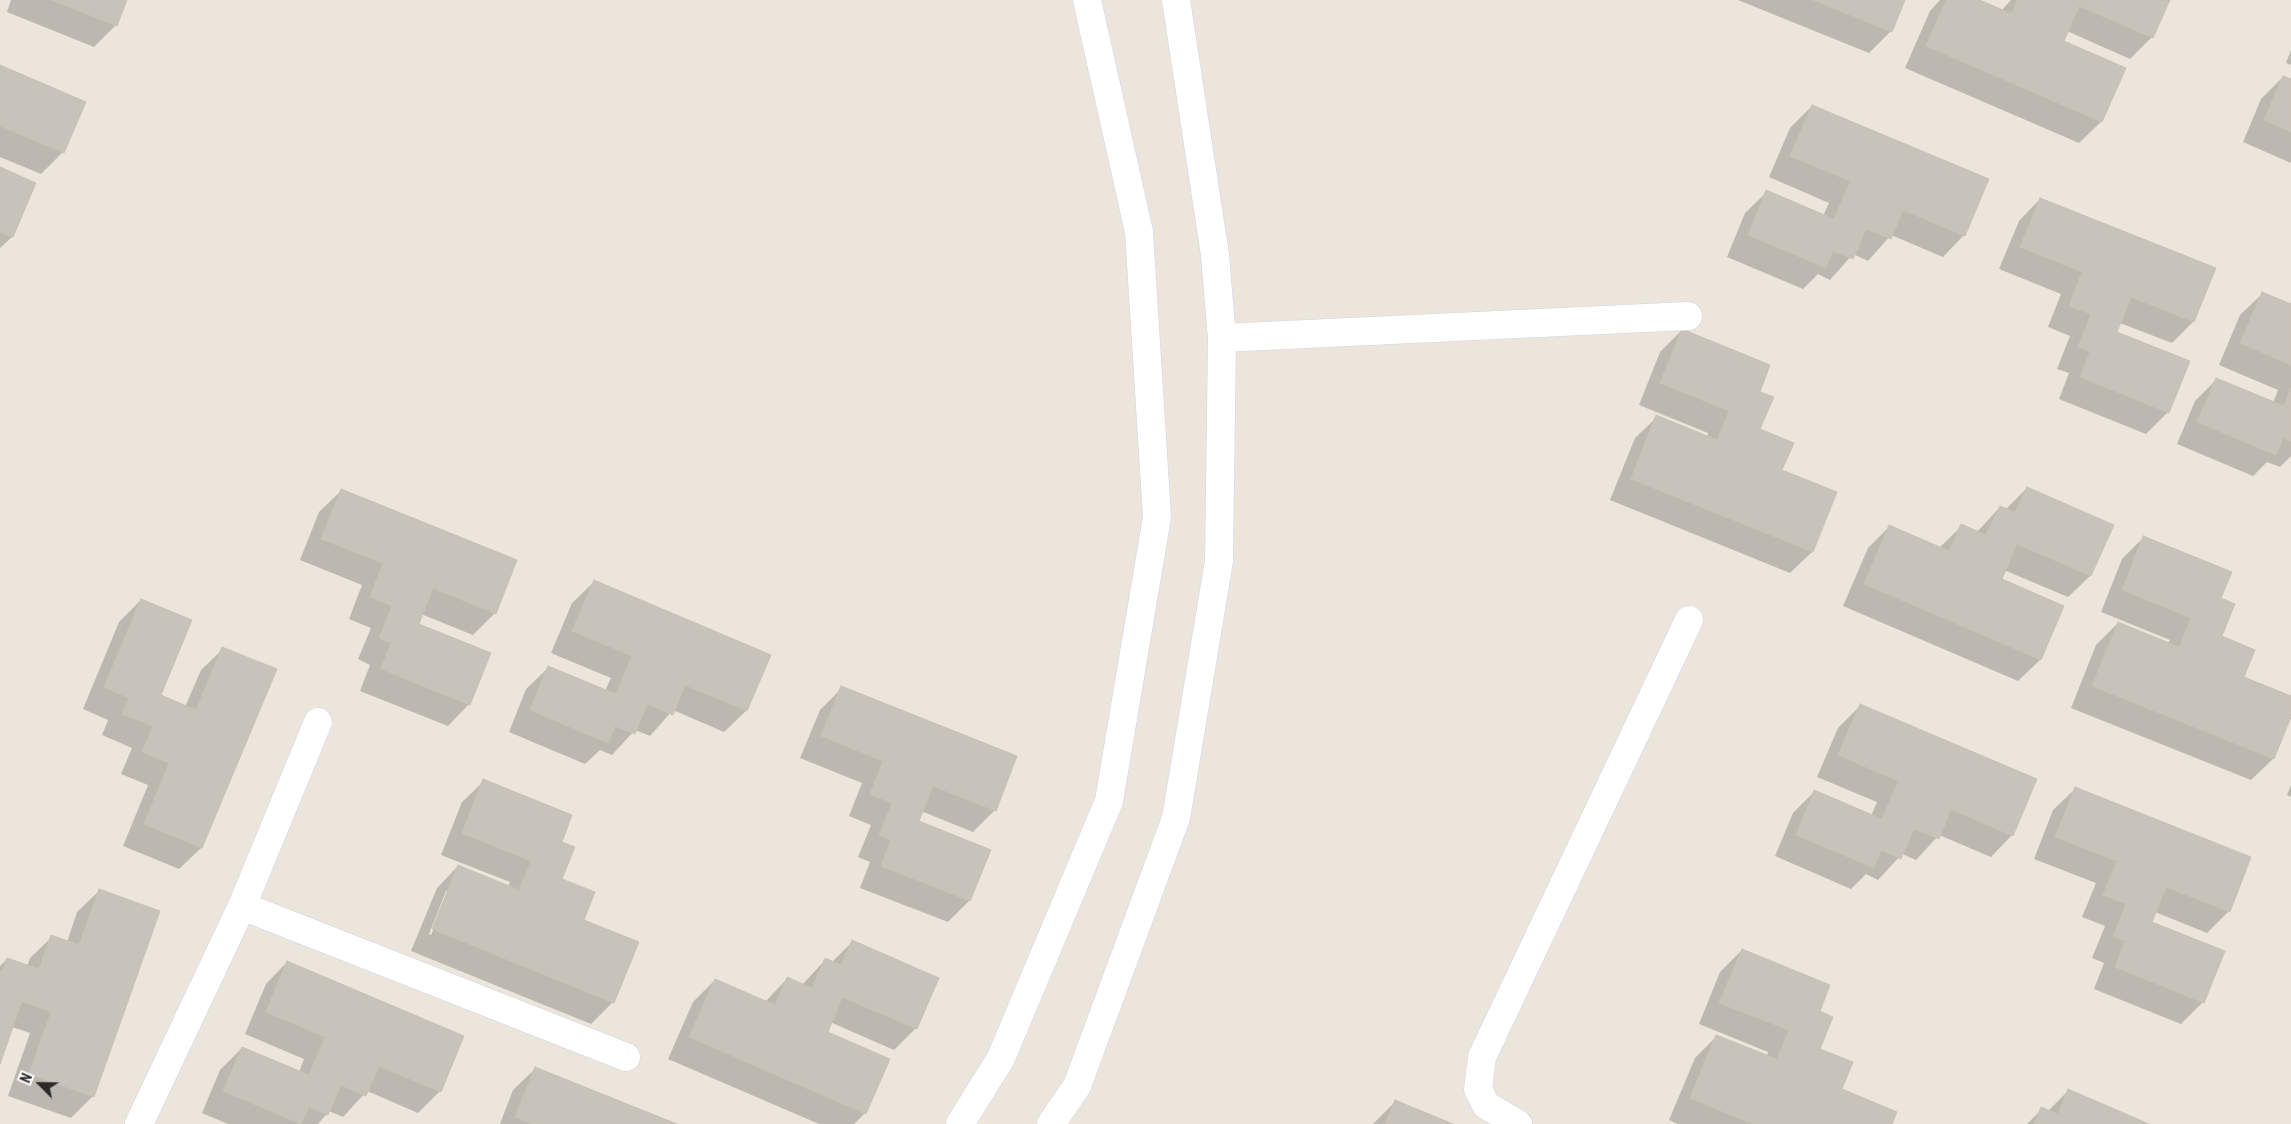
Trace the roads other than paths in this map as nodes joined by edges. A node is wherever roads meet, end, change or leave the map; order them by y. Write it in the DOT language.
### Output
graph roads {
  1 [pos="1087,0"];
  2 [pos="1176,0"];
  3 [pos="1688,316"];
  4 [pos="1222,338"];
  5 [pos="1689,620"];
  6 [pos="318,722"];
  7 [pos="242,906"];
  8 [pos="626,1057"];
  9 [pos="138,1124"];
  10 [pos="960,1124"];
  11 [pos="1051,1124"];
  12 [pos="1518,1124"];
  1 -- 10 [label="street"];
  2 -- 4 [label="street"];
  3 -- 4 [label="street"];
  4 -- 11 [label="street"];
  5 -- 12 [label="street"];
  6 -- 7 [label="street"];
  7 -- 8 [label="street"];
  7 -- 9 [label="street"];
}
